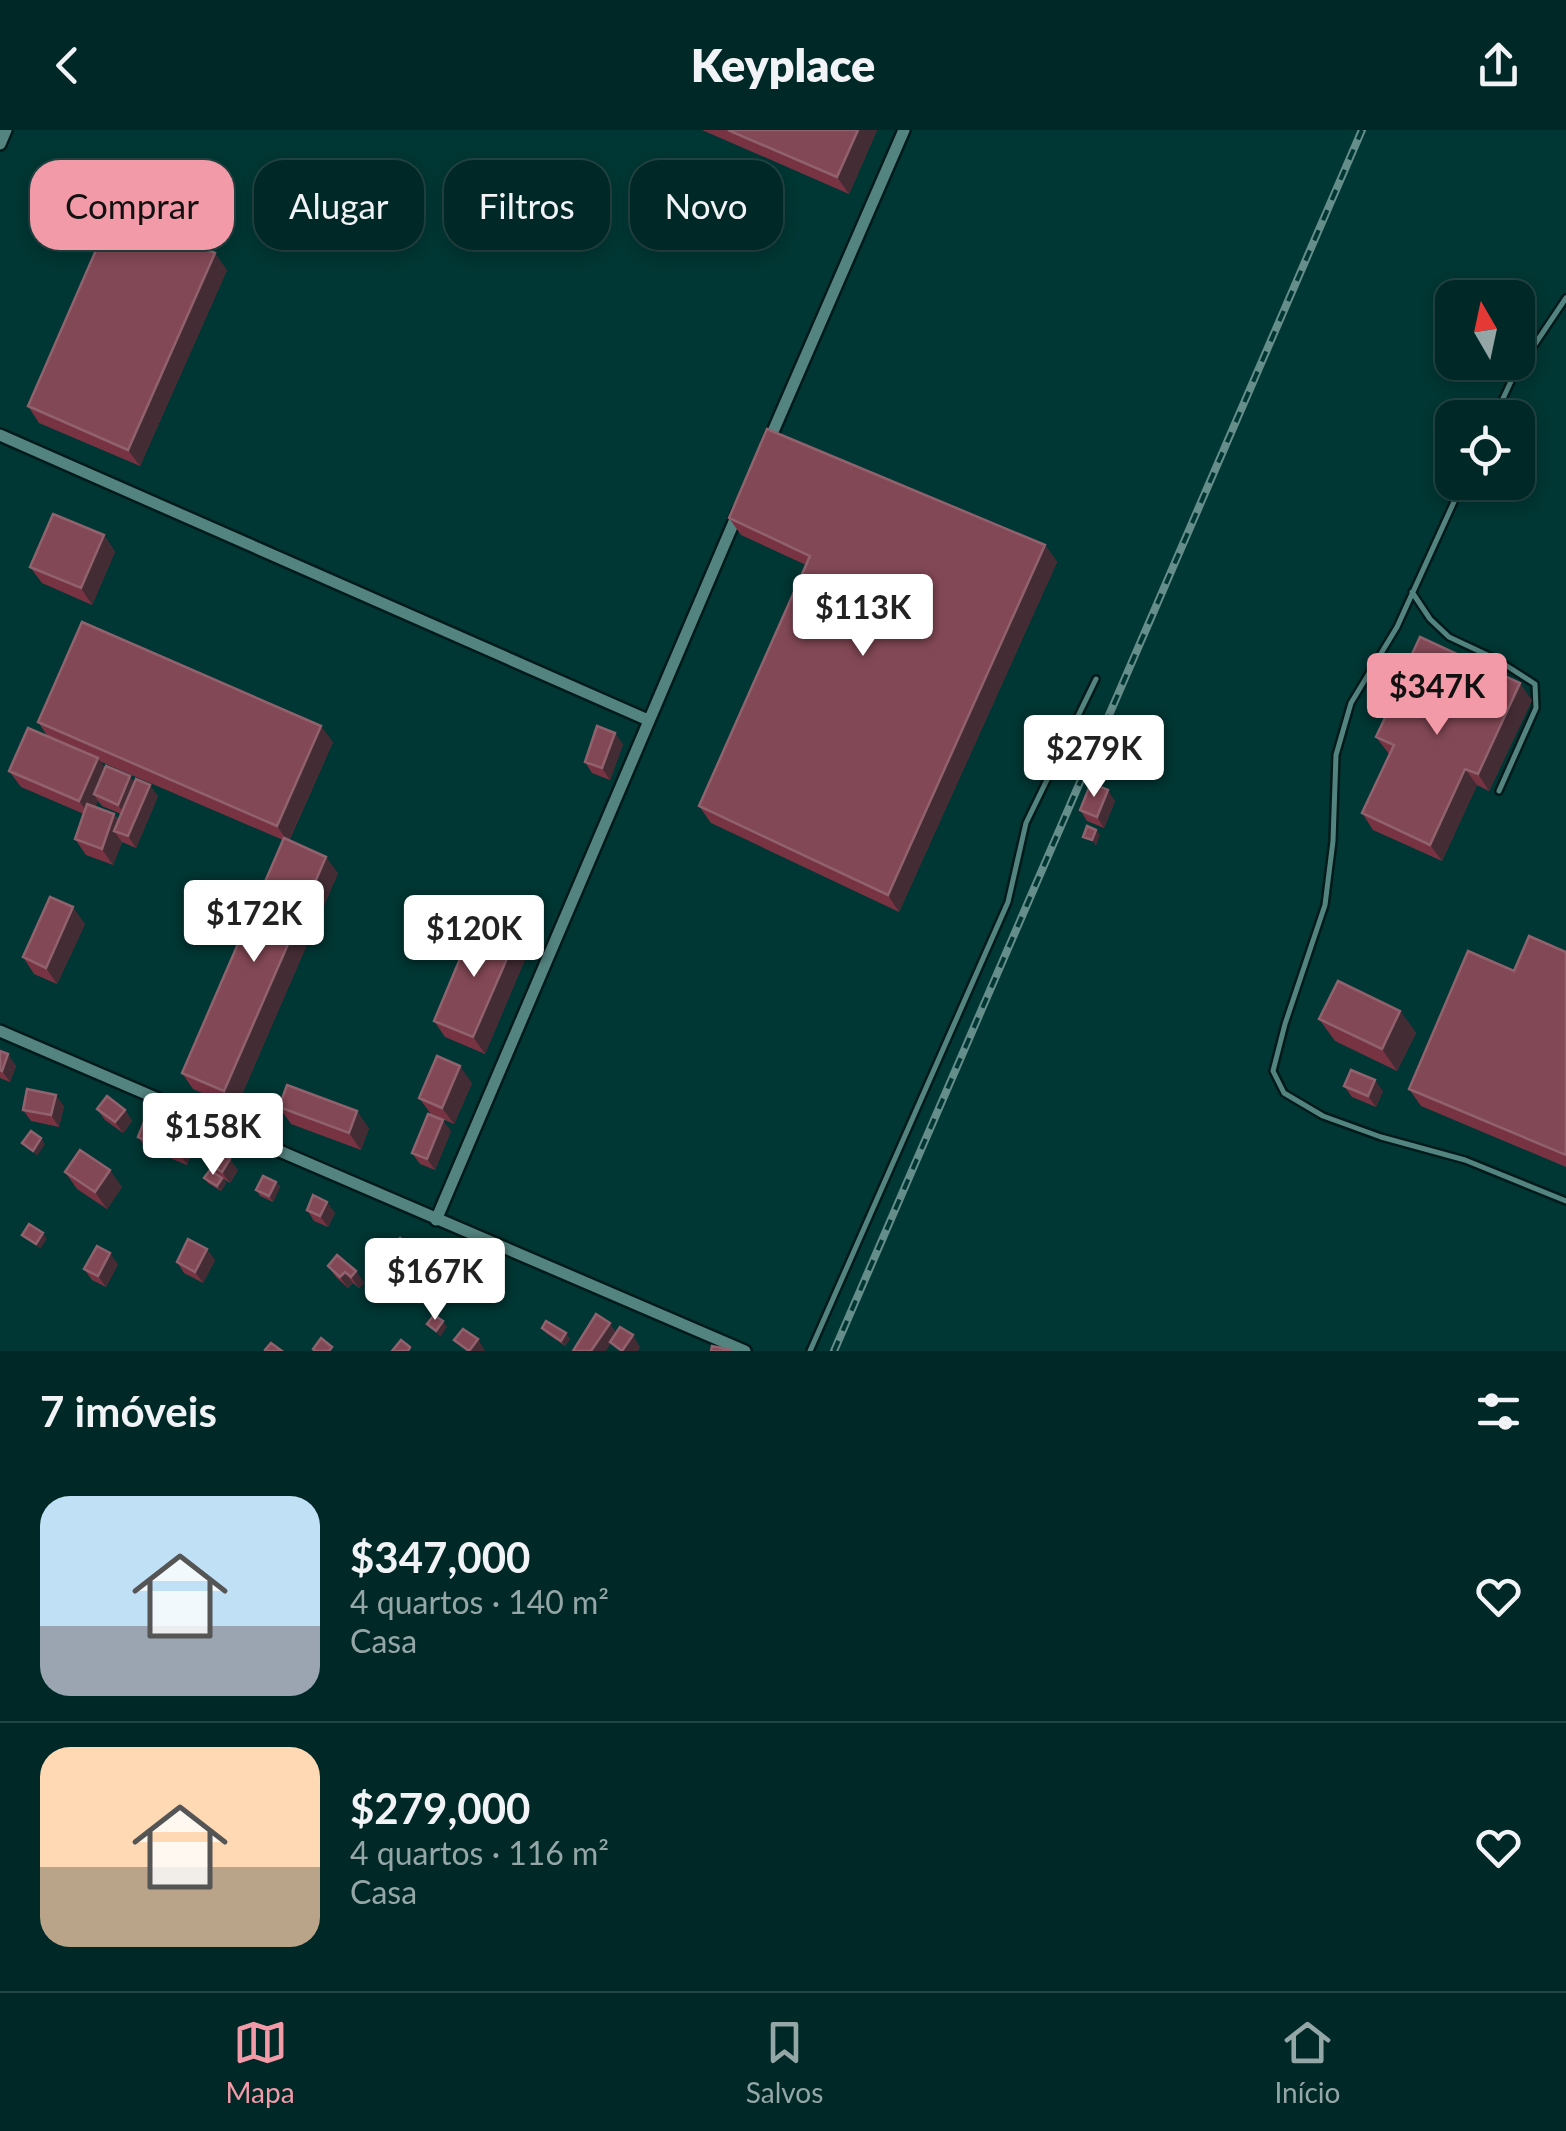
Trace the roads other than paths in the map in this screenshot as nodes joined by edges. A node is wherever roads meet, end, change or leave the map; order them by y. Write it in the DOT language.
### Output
graph roads {
  1 [pos="6,130"];
  2 [pos="904,130"];
  3 [pos="0,144"];
  4 [pos="1566,298"];
  5 [pos="1503,400"];
  6 [pos="0,434"];
  7 [pos="764,452"];
  8 [pos="1455,500"];
  9 [pos="741,506"];
  10 [pos="1412,592"];
  11 [pos="1096,678"];
  12 [pos="648,720"];
  13 [pos="1500,791"];
  14 [pos="0,1031"];
  15 [pos="1566,1202"];
  16 [pos="436,1220"];
  17 [pos="745,1351"];
  18 [pos="810,1351"];
  1 -- 3 [label="street"];
  2 -- 7 [label="street"];
  4 -- 5 [label="lane"];
  6 -- 12 [label="street"];
  8 -- 10 [label="lane"];
  9 -- 12 [label="street"];
  10 -- 13 [label="lane"];
  10 -- 15 [label="lane"];
  11 -- 18 [label="lane"];
  12 -- 16 [label="street"];
  14 -- 16 [label="street"];
  16 -- 17 [label="street"];
}
